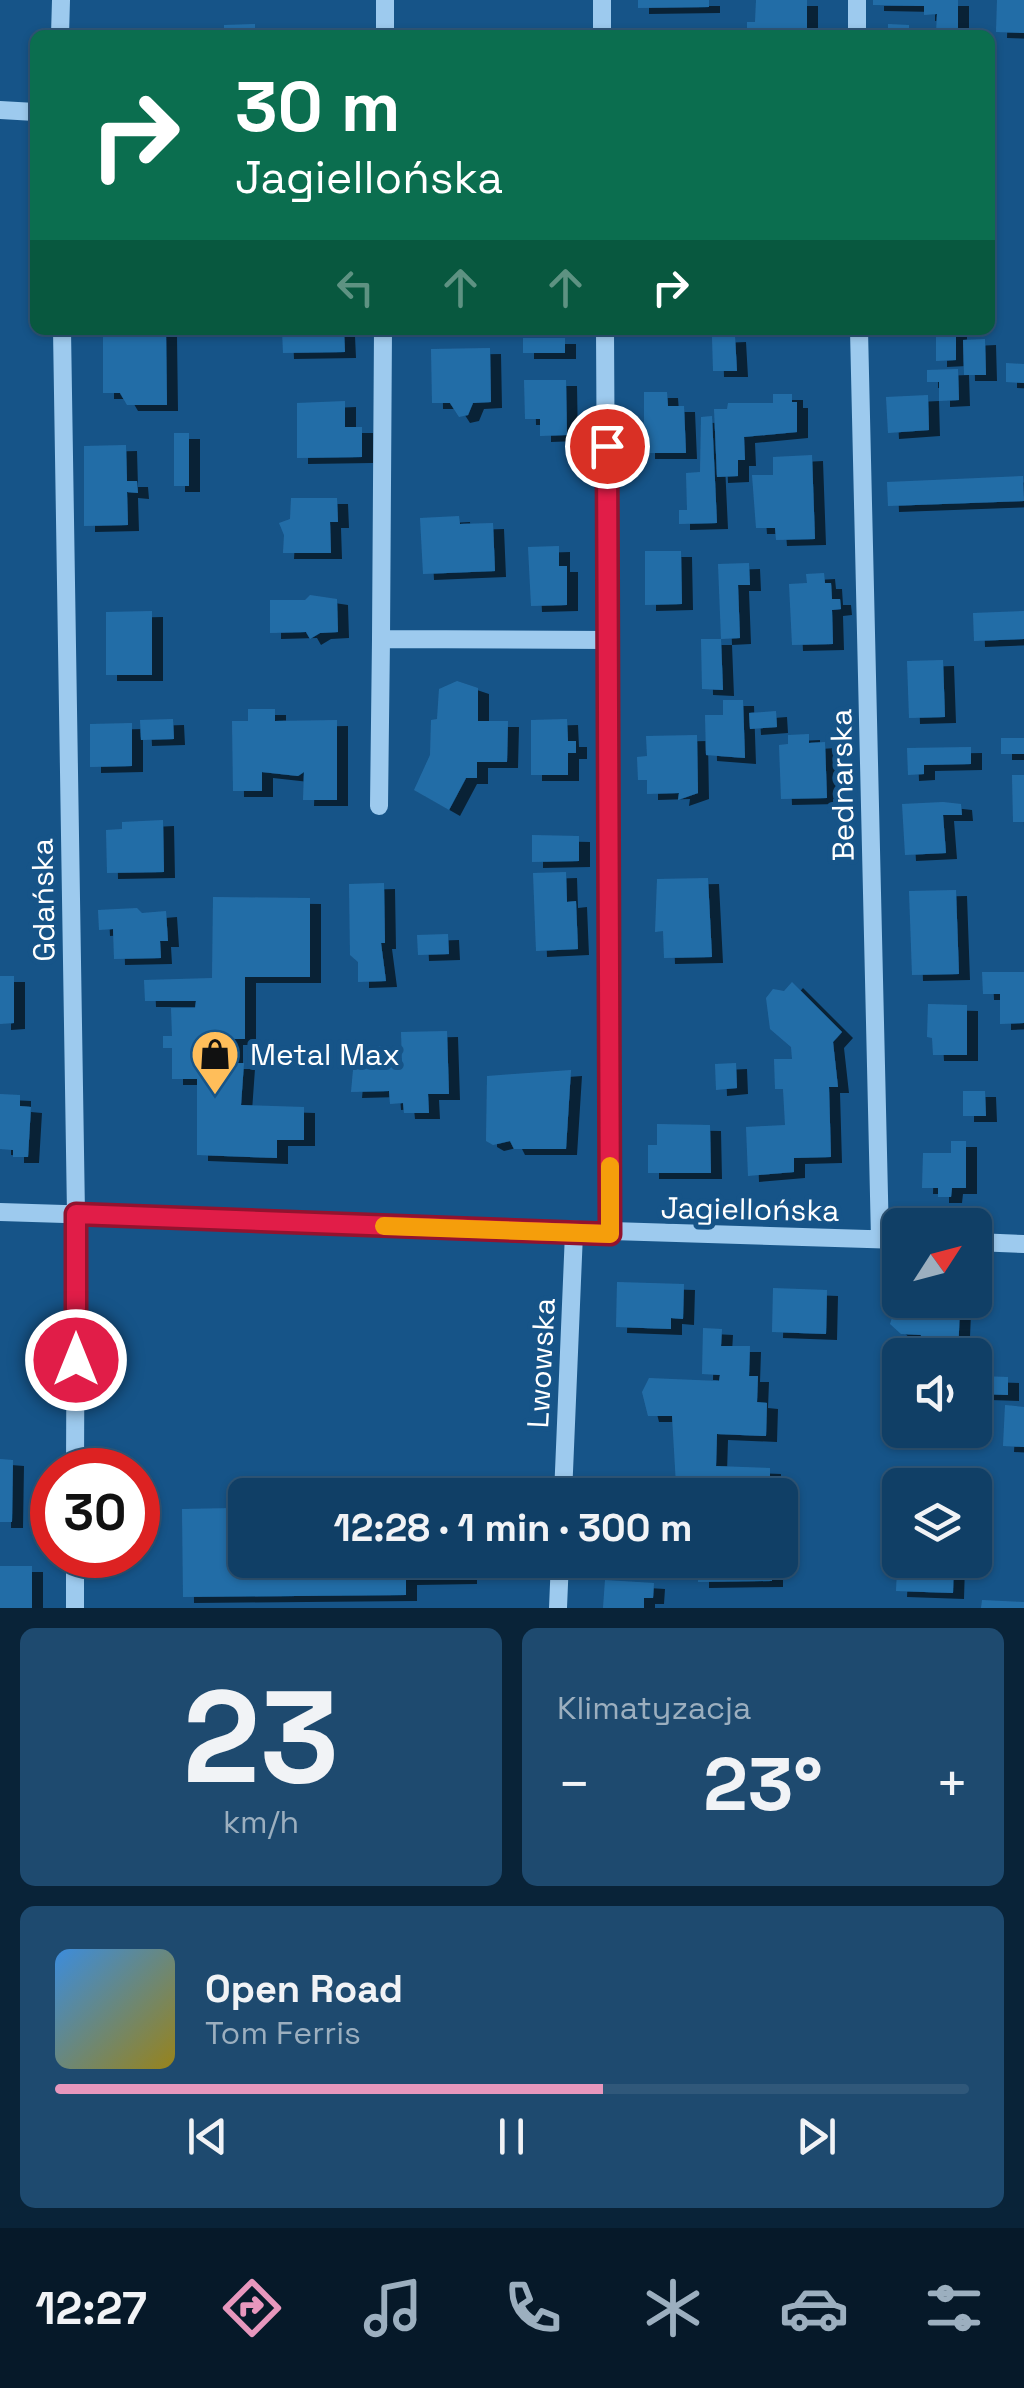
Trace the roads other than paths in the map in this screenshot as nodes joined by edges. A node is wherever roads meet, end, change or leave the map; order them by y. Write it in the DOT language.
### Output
graph roads {
  1 [pos="60,0"];
  2 [pos="385,0"];
  3 [pos="602,0"];
  4 [pos="856,0"];
  5 [pos="60,30"];
  6 [pos="384,30"];
  7 [pos="602,30"];
  8 [pos="857,30"];
  9 [pos="0,110"];
  10 [pos="30,112"];
  11 [pos="62,335"];
  12 [pos="383,335"];
  13 [pos="606,335"];
  14 [pos="860,335"];
  15 [pos="381,638"];
  16 [pos="609,640"];
  17 [pos="379,806"];
  18 [pos="0,1212"];
  19 [pos="76,1214"];
  20 [pos="574,1233"];
  21 [pos="610,1234"];
  22 [pos="880,1239"];
  23 [pos="992,1243"];
  24 [pos="1024,1244"];
  25 [pos="75,1448"];
  26 [pos="564,1478"];
  27 [pos="75,1578"];
  28 [pos="559,1578"];
  29 [pos="75,1608"];
  30 [pos="558,1608"];
  1 -- 5 [label="street"];
  2 -- 6 [label="street"];
  3 -- 7 [label="street"];
  4 -- 8 [label="street"];
  9 -- 10 [label="street"];
  11 -- 19 [label="street, Gdańska"];
  12 -- 15 [label="street"];
  13 -- 16 [label="street"];
  14 -- 22 [label="street, Bednarska"];
  15 -- 16 [label="street"];
  15 -- 17 [label="street"];
  16 -- 21 [label="street"];
  18 -- 19 [label="street, Jagiellońska"];
  19 -- 20 [label="street, Jagiellońska"];
  19 -- 25 [label="street, Gdańska"];
  20 -- 21 [label="street, Jagiellońska"];
  20 -- 26 [label="street, Lwowska"];
  21 -- 22 [label="street, Jagiellońska"];
  23 -- 24 [label="street"];
  27 -- 29 [label="street"];
  28 -- 30 [label="street"];
}
